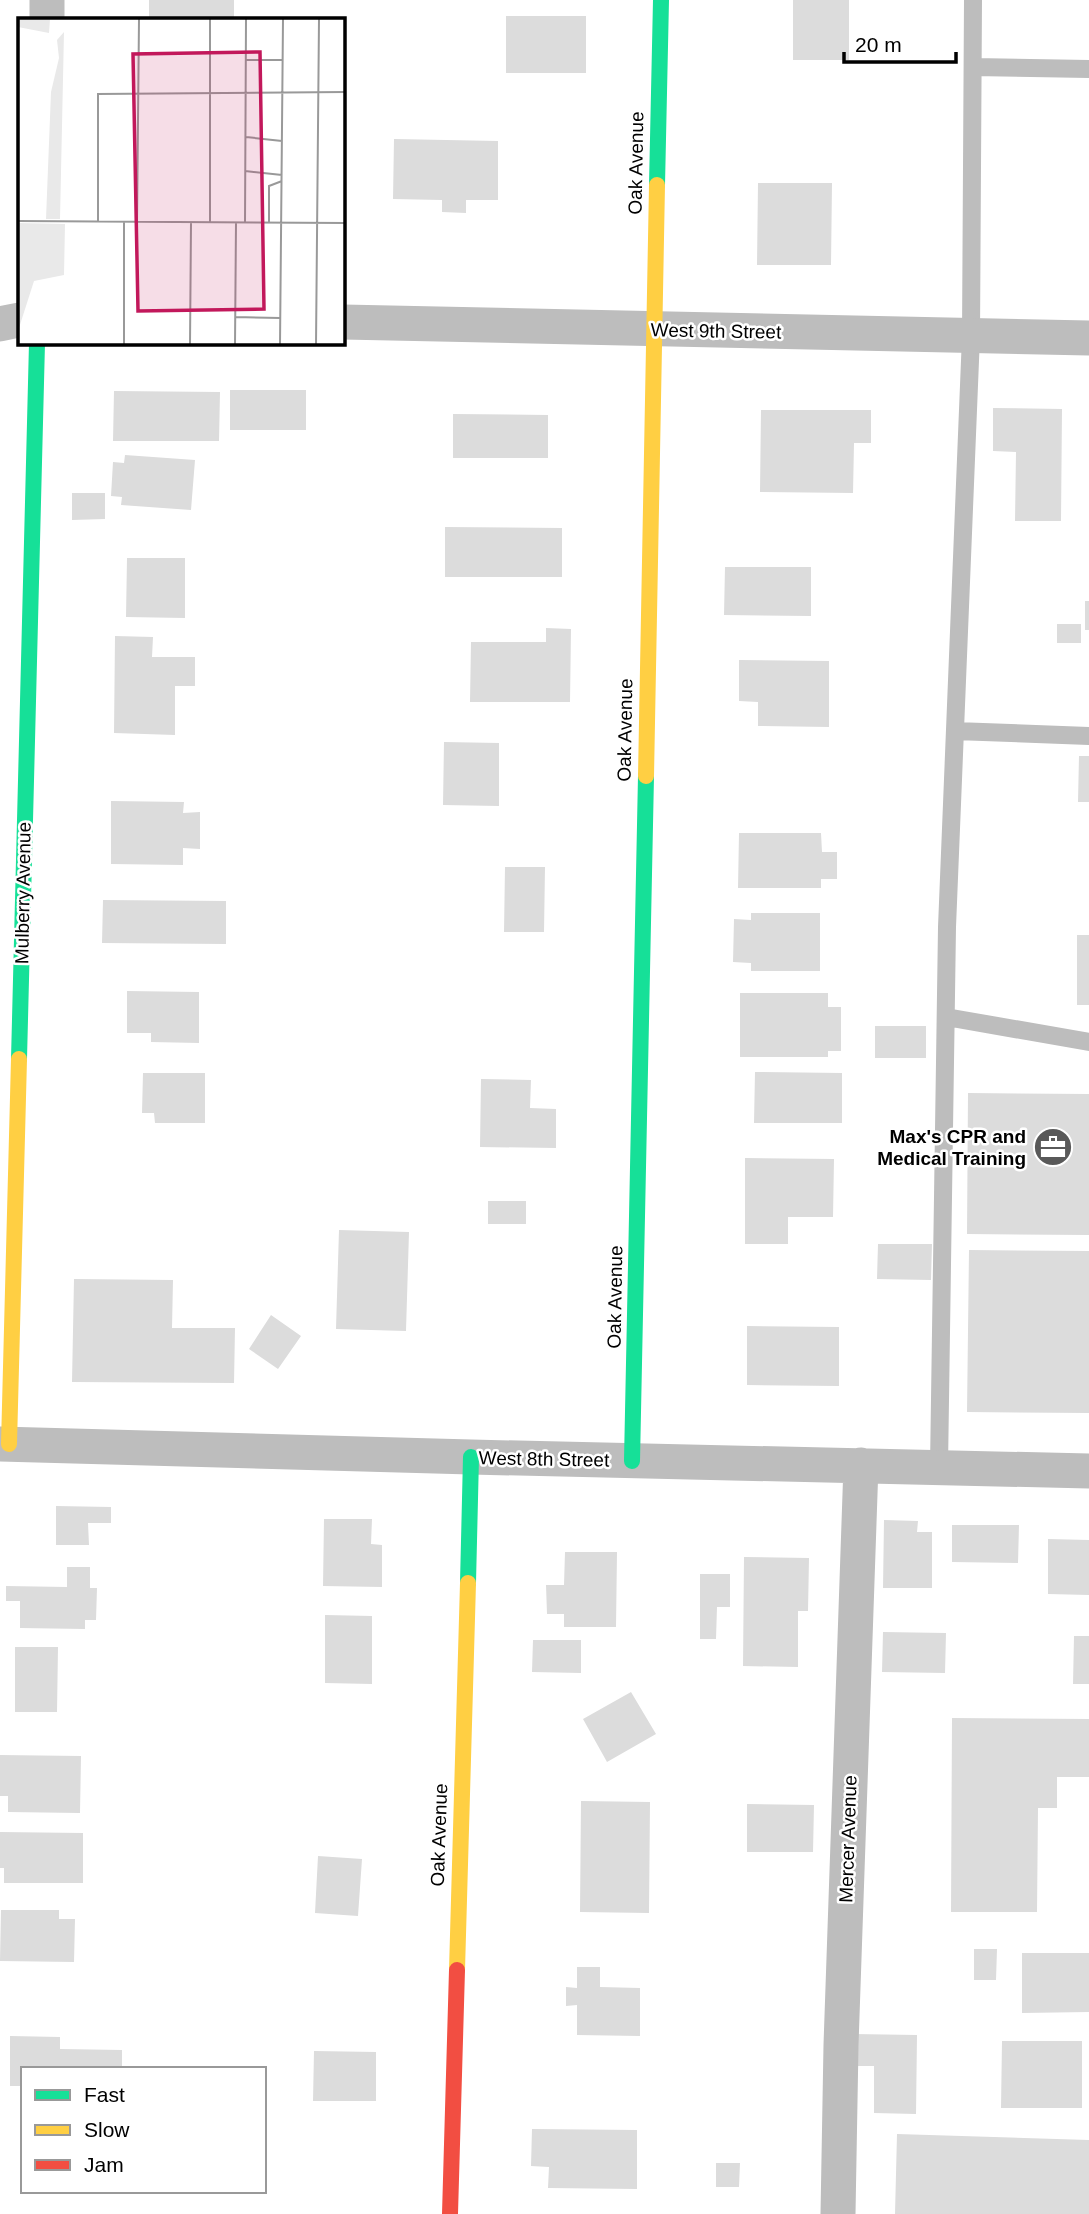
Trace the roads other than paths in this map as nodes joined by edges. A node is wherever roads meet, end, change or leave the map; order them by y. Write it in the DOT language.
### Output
graph roads {
  1 [pos="47,0"];
  2 [pos="661,0"];
  3 [pos="974,0"];
  4 [pos="47,18"];
  5 [pos="973,67"];
  6 [pos="1089,69"];
  7 [pos="18,320"];
  8 [pos="345,322"];
  9 [pos="0,324"];
  10 [pos="653,329"];
  11 [pos="971,336"];
  12 [pos="1089,338"];
  13 [pos="37,345"];
  14 [pos="955,731"];
  15 [pos="1089,736"];
  16 [pos="946,1017"];
  17 [pos="1089,1042"];
  18 [pos="5,1444"];
  19 [pos="471,1457"];
  20 [pos="632,1461"];
  21 [pos="862,1465"];
  22 [pos="939,1467"];
  23 [pos="1089,1471"];
  24 [pos="450,2214"];
  25 [pos="838,2214"];
  1 -- 4 [label="street"];
  2 -- 10 [label="street, Oak Avenue"];
  3 -- 5 [label="lane"];
  5 -- 6 [label="lane"];
  5 -- 11 [label="lane"];
  7 -- 9 [label="street"];
  8 -- 10 [label="street, West 9th Street"];
  10 -- 11 [label="street, West 9th Street"];
  10 -- 20 [label="street, Oak Avenue"];
  11 -- 12 [label="street, West 9th Street"];
  11 -- 14 [label="lane"];
  13 -- 18 [label="street, Mulberry Avenue"];
  14 -- 15 [label="lane"];
  14 -- 16 [label="lane"];
  16 -- 17 [label="lane"];
  16 -- 22 [label="lane"];
  18 -- 19 [label="street, West 8th Street"];
  19 -- 20 [label="street, West 8th Street"];
  19 -- 24 [label="street, Oak Avenue"];
  20 -- 21 [label="street, West 8th Street"];
  21 -- 22 [label="street, West 8th Street"];
  21 -- 25 [label="street, Mercer Avenue"];
  22 -- 23 [label="street, West 8th Street"];
}
